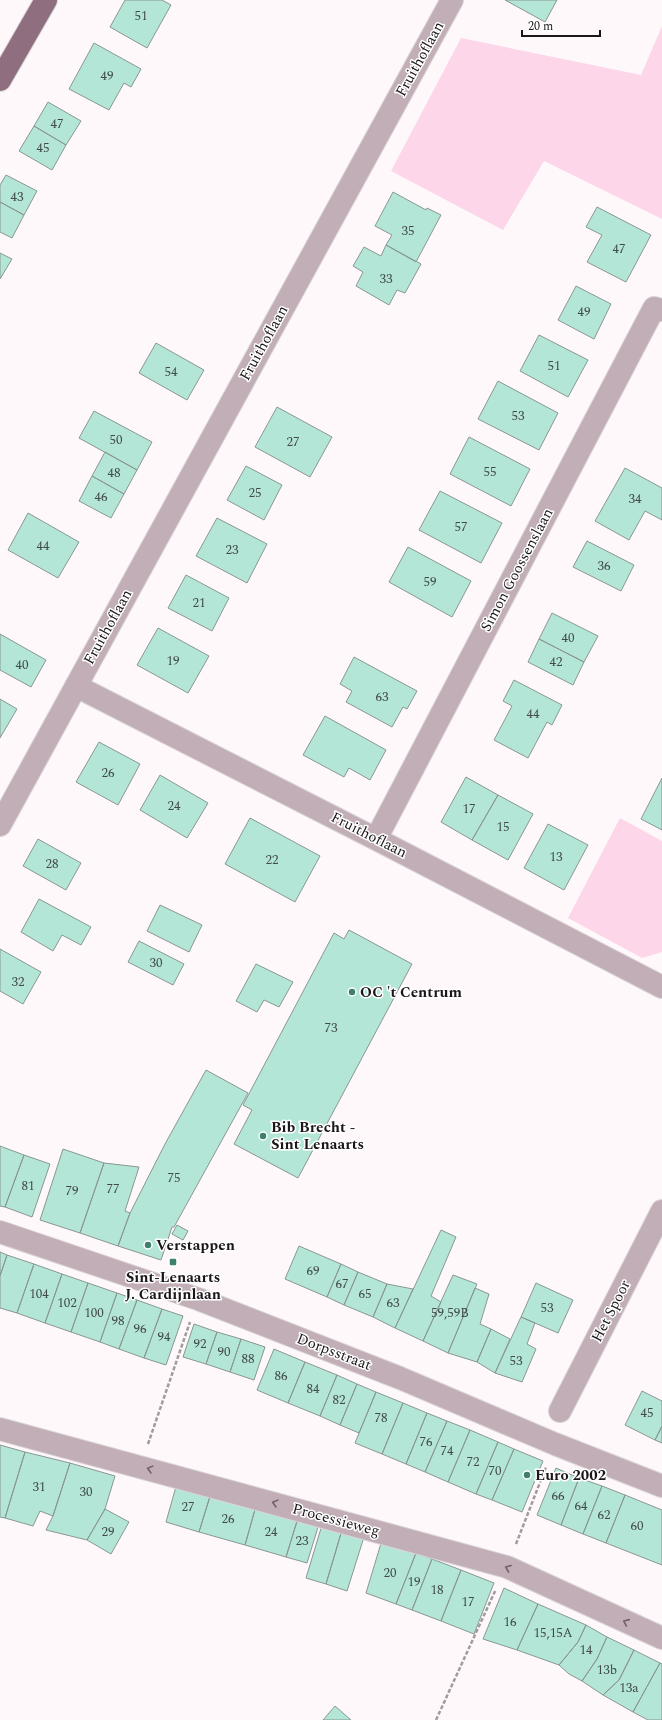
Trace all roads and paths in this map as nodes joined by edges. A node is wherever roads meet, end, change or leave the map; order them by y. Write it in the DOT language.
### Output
graph roads {
  1 [pos="46,0"];
  2 [pos="452,0"];
  3 [pos="0,80"];
  4 [pos="662,310"];
  5 [pos="76,686"];
  6 [pos="0,825"];
  7 [pos="376,839"];
  8 [pos="662,987"];
  9 [pos="662,1211"];
  10 [pos="0,1232"];
  11 [pos="198,1299"];
  12 [pos="560,1411"];
  13 [pos="0,1429"];
  14 [pos="140,1466"];
  15 [pos="662,1486"];
  16 [pos="662,1638"];
  1 -- 3 [label="main road"];
  2 -- 5 [label="street, Fruithoflaan"];
  4 -- 7 [label="street, Simon Goossenslaan"];
  5 -- 6 [label="street, Fruithoflaan"];
  5 -- 7 [label="street, Fruithoflaan"];
  7 -- 8 [label="street, Fruithoflaan"];
  9 -- 12 [label="street, Het Spoor"];
  10 -- 11 [label="street, Dorpsstraat"];
  11 -- 14 [label="path"];
  11 -- 15 [label="street, Dorpsstraat"];
  13 -- 14 [label="street, Processieweg"];
  16 -- 14 [label="street, Processieweg, one-way"];
}
